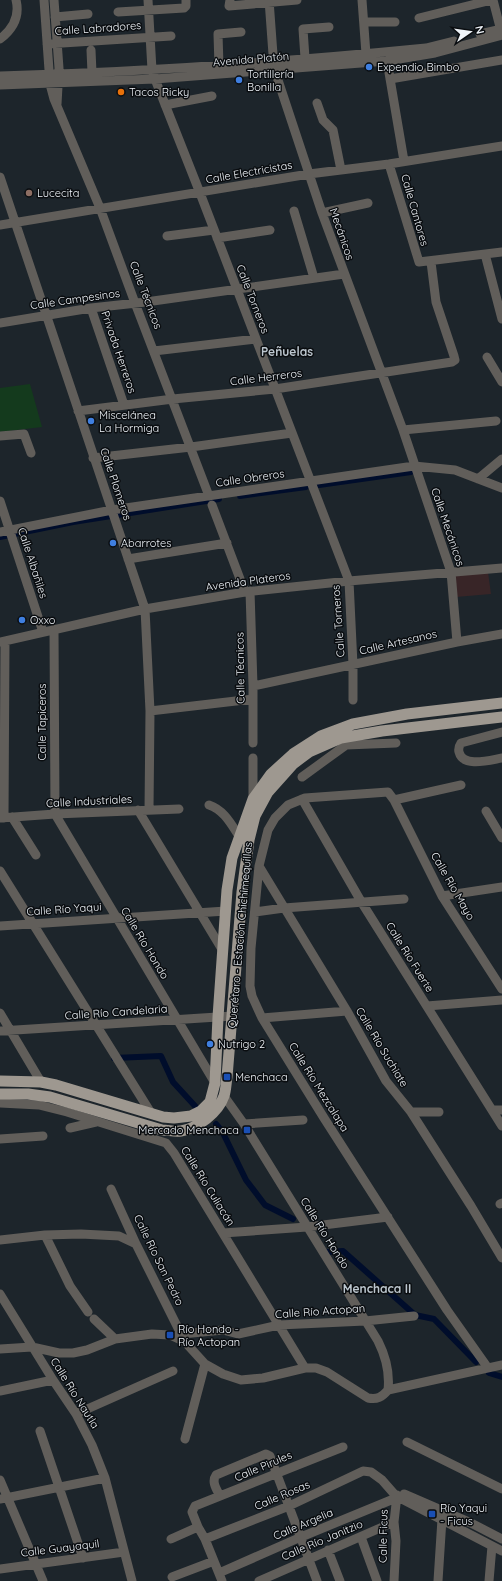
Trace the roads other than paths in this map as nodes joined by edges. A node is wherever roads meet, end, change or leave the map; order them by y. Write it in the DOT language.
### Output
graph roads {
  1 [pos="16,0"];
  2 [pos="44,0"];
  3 [pos="54,0"];
  4 [pos="148,0"];
  5 [pos="186,0"];
  6 [pos="230,0"];
  7 [pos="297,0"];
  8 [pos="362,0"];
  9 [pos="269,1"];
  10 [pos="496,4"];
  11 [pos="148,10"];
  12 [pos="118,12"];
  13 [pos="88,14"];
  14 [pos="55,17"];
  15 [pos="422,17"];
  16 [pos="365,22"];
  17 [pos="395,22"];
  18 [pos="329,27"];
  19 [pos="241,32"];
  20 [pos="502,33"];
  21 [pos="172,36"];
  22 [pos="150,37"];
  23 [pos="0,39"];
  24 [pos="52,43"];
  25 [pos="91,50"];
  26 [pos="366,54"];
  27 [pos="305,58"];
  28 [pos="502,60"];
  29 [pos="387,61"];
  30 [pos="273,65"];
  31 [pos="219,66"];
  32 [pos="92,73"];
  33 [pos="154,74"];
  34 [pos="0,76"];
  35 [pos="54,79"];
  36 [pos="390,79"];
  37 [pos="0,85"];
  38 [pos="212,96"];
  39 [pos="317,103"];
  40 [pos="165,105"];
  41 [pos="502,146"];
  42 [pos="404,161"];
  43 [pos="389,164"];
  44 [pos="341,170"];
  45 [pos="309,174"];
  46 [pos="0,177"];
  47 [pos="200,193"];
  48 [pos="368,203"];
  49 [pos="100,208"];
  50 [pos="294,211"];
  51 [pos="322,213"];
  52 [pos="15,222"];
  53 [pos="0,225"];
  54 [pos="270,230"];
  55 [pos="216,234"];
  56 [pos="167,236"];
  57 [pos="502,252"];
  58 [pos="485,254"];
  59 [pos="431,262"];
  60 [pos="344,274"];
  61 [pos="314,278"];
  62 [pos="236,288"];
  63 [pos="135,303"];
  64 [pos="91,308"];
  65 [pos="46,315"];
  66 [pos="502,319"];
  67 [pos="0,323"];
  68 [pos="256,339"];
  69 [pos="154,351"];
  70 [pos="487,357"];
  71 [pos="381,374"];
  72 [pos="502,382"];
  73 [pos="275,389"];
  74 [pos="172,399"];
  75 [pos="124,405"];
  76 [pos="78,411"];
  77 [pos="496,422"];
  78 [pos="403,430"];
  79 [pos="292,433"];
  80 [pos="0,436"];
  81 [pos="191,447"];
  82 [pos="31,454"];
  83 [pos="94,458"];
  84 [pos="502,459"];
  85 [pos="415,468"];
  86 [pos="478,479"];
  87 [pos="310,482"];
  88 [pos="502,488"];
  89 [pos="209,496"];
  90 [pos="0,501"];
  91 [pos="212,505"];
  92 [pos="113,513"];
  93 [pos="0,532"];
  94 [pos="11,534"];
  95 [pos="226,543"];
  96 [pos="128,559"];
  97 [pos="502,568"];
  98 [pos="451,572"];
  99 [pos="349,581"];
  100 [pos="247,592"];
  101 [pos="144,609"];
  102 [pos="54,629"];
  103 [pos="43,632"];
  104 [pos="502,634"];
  105 [pos="3,641"];
  106 [pos="457,642"];
  107 [pos="353,665"];
  108 [pos="253,686"];
  109 [pos="253,699"];
  110 [pos="353,700"];
  111 [pos="502,703"];
  112 [pos="150,711"];
  113 [pos="502,717"];
  114 [pos="502,732"];
  115 [pos="344,742"];
  116 [pos="396,743"];
  117 [pos="253,744"];
  118 [pos="253,758"];
  119 [pos="502,758"];
  120 [pos="302,777"];
  121 [pos="461,785"];
  122 [pos="253,799"];
  123 [pos="302,799"];
  124 [pos="394,800"];
  125 [pos="210,806"];
  126 [pos="179,809"];
  127 [pos="138,810"];
  128 [pos="149,810"];
  129 [pos="486,811"];
  130 [pos="55,814"];
  131 [pos="5,818"];
  132 [pos="239,836"];
  133 [pos="502,838"];
  134 [pos="36,855"];
  135 [pos="259,866"];
  136 [pos="0,871"];
  137 [pos="502,888"];
  138 [pos="442,896"];
  139 [pos="404,899"];
  140 [pos="362,903"];
  141 [pos="284,908"];
  142 [pos="226,911"];
  143 [pos="255,912"];
  144 [pos="199,913"];
  145 [pos="116,918"];
  146 [pos="33,924"];
  147 [pos="0,926"];
  148 [pos="238,947"];
  149 [pos="251,948"];
  150 [pos="223,951"];
  151 [pos="502,989"];
  152 [pos="502,1000"];
  153 [pos="427,1006"];
  154 [pos="346,1011"];
  155 [pos="0,1013"];
  156 [pos="233,1016"];
  157 [pos="218,1017"];
  158 [pos="262,1018"];
  159 [pos="178,1020"];
  160 [pos="96,1025"];
  161 [pos="0,1031"];
  162 [pos="11,1031"];
  163 [pos="0,1080"];
  164 [pos="41,1082"];
  165 [pos="215,1083"];
  166 [pos="224,1096"];
  167 [pos="4,1098"];
  168 [pos="44,1099"];
  169 [pos="492,1110"];
  170 [pos="502,1110"];
  171 [pos="411,1112"];
  172 [pos="439,1112"];
  173 [pos="151,1113"];
  174 [pos="303,1120"];
  175 [pos="96,1122"];
  176 [pos="244,1124"];
  177 [pos="502,1126"];
  178 [pos="70,1128"];
  179 [pos="43,1136"];
  180 [pos="0,1139"];
  181 [pos="111,1189"];
  182 [pos="388,1217"];
  183 [pos="307,1227"];
  184 [pos="223,1233"];
  185 [pos="45,1235"];
  186 [pos="0,1240"];
  187 [pos="136,1244"];
  188 [pos="502,1258"];
  189 [pos="0,1294"];
  190 [pos="88,1312"];
  191 [pos="414,1316"];
  192 [pos="94,1319"];
  193 [pos="365,1321"];
  194 [pos="279,1325"];
  195 [pos="183,1338"];
  196 [pos="115,1339"];
  197 [pos="32,1347"];
  198 [pos="0,1350"];
  199 [pos="205,1364"];
  200 [pos="502,1365"];
  201 [pos="305,1368"];
  202 [pos="488,1368"];
  203 [pos="174,1371"];
  204 [pos="53,1380"];
  205 [pos="388,1390"];
  206 [pos="0,1391"];
  207 [pos="76,1414"];
  208 [pos="40,1431"];
  209 [pos="185,1439"];
  210 [pos="407,1442"];
  211 [pos="343,1447"];
  212 [pos="276,1472"];
  213 [pos="105,1478"];
  214 [pos="0,1480"];
  215 [pos="60,1487"];
  216 [pos="502,1489"];
  217 [pos="396,1494"];
  218 [pos="220,1496"];
  219 [pos="3,1498"];
  220 [pos="289,1506"];
  221 [pos="442,1519"];
  222 [pos="394,1522"];
  223 [pos="198,1527"];
  224 [pos="300,1537"];
  225 [pos="361,1537"];
  226 [pos="171,1539"];
  227 [pos="502,1539"];
  228 [pos="206,1540"];
  229 [pos="492,1546"];
  230 [pos="328,1550"];
  231 [pos="502,1551"];
  232 [pos="124,1552"];
  233 [pos="83,1558"];
  234 [pos="309,1558"];
  235 [pos="214,1561"];
  236 [pos="35,1563"];
  237 [pos="0,1569"];
  238 [pos="172,1577"];
  239 [pos="220,1577"];
  240 [pos="269,1579"];
  241 [pos="42,1581"];
  242 [pos="132,1581"];
  243 [pos="259,1581"];
  244 [pos="317,1581"];
  245 [pos="340,1581"];
  246 [pos="377,1581"];
  247 [pos="394,1581"];
  248 [pos="438,1581"];
  249 [pos="489,1581"];
  1 -- 23 [label="street"];
  2 -- 24 [label="street"];
  3 -- 14 [label="street"];
  4 -- 11 [label="street, Calle Torneros"];
  5 -- 11 [label="street"];
  6 -- 9 [label="street"];
  7 -- 9 [label="street"];
  8 -- 16 [label="street"];
  9 -- 30 [label="street, Mecánicos"];
  10 -- 15 [label="street"];
  10 -- 20 [label="street"];
  11 -- 12 [label="street"];
  11 -- 22 [label="street, Calle Torneros"];
  13 -- 14 [label="street"];
  14 -- 24 [label="street"];
  16 -- 17 [label="street"];
  16 -- 26 [label="street"];
  18 -- 27 [label="street"];
  19 -- 31 [label="street"];
  20 -- 26 [label="street, Avenida Platón"];
  20 -- 29 [label="street, Avenida Platón"];
  21 -- 22 [label="street, Calle Labradores"];
  22 -- 24 [label="street, Calle Labradores"];
  22 -- 33 [label="street, Calle Torneros"];
  24 -- 35 [label="street, Calle Técnicos"];
  25 -- 32 [label="street, Calle Labradores"];
  26 -- 27 [label="street, Avenida Platón"];
  27 -- 30 [label="street, Avenida Platón"];
  28 -- 36 [label="street"];
  29 -- 30 [label="street, Avenida Platón"];
  29 -- 36 [label="street, Calle Cantores"];
  30 -- 31 [label="street, Avenida Platón"];
  30 -- 33 [label="street, Avenida Platón"];
  30 -- 45 [label="street, Mecánicos"];
  31 -- 33 [label="street, Avenida Platón"];
  32 -- 33 [label="street, Avenida Platón"];
  32 -- 35 [label="street, Avenida Platón"];
  33 -- 35 [label="street, Avenida Platón"];
  33 -- 40 [label="street, Calle Torneros"];
  34 -- 35 [label="street, Avenida Platón"];
  35 -- 37 [label="street, Avenida Platón"];
  35 -- 49 [label="street, Calle Técnicos"];
  36 -- 42 [label="street, Calle Cantores"];
  38 -- 40 [label="street"];
  39 -- 44 [label="street"];
  40 -- 47 [label="street, Calle Torneros"];
  41 -- 42 [label="street, Calle Electricistas"];
  42 -- 43 [label="street, Calle Electricistas"];
  43 -- 44 [label="street, Calle Electricistas"];
  43 -- 59 [label="street, Calle Cantores"];
  44 -- 45 [label="street, Calle Electricistas"];
  45 -- 47 [label="street, Calle Electricistas"];
  45 -- 51 [label="street, Mecánicos"];
  46 -- 52 [label="street, Calle Plomeros"];
  47 -- 49 [label="street, Calle Electricistas"];
  47 -- 55 [label="street, Calle Torneros"];
  48 -- 51 [label="street"];
  49 -- 52 [label="street, Calle Electricistas"];
  49 -- 63 [label="street, Calle Técnicos"];
  50 -- 61 [label="street"];
  51 -- 60 [label="street, Mecánicos"];
  52 -- 53 [label="street, Calle Electricistas"];
  52 -- 65 [label="street, Calle Plomeros"];
  54 -- 55 [label="street"];
  55 -- 56 [label="street"];
  55 -- 62 [label="street, Calle Torneros"];
  57 -- 58 [label="street"];
  58 -- 59 [label="street"];
  58 -- 66 [label="street"];
  59 -- 71 [label="street, Calle Herreros"];
  60 -- 61 [label="street, Calle Campesinos"];
  60 -- 71 [label="street, Mecánicos"];
  61 -- 62 [label="street, Calle Campesinos"];
  62 -- 63 [label="street, Calle Campesinos"];
  62 -- 68 [label="street, Calle Torneros"];
  63 -- 64 [label="street, Calle Campesinos"];
  63 -- 69 [label="street, Calle Técnicos"];
  64 -- 65 [label="street, Calle Campesinos"];
  64 -- 75 [label="street, Privada Herreros"];
  65 -- 67 [label="street, Calle Campesinos"];
  65 -- 76 [label="street, Calle Plomeros"];
  68 -- 69 [label="street"];
  68 -- 73 [label="street, Calle Torneros"];
  69 -- 74 [label="street, Calle Técnicos"];
  70 -- 72 [label="street"];
  71 -- 73 [label="street, Calle Herreros"];
  71 -- 78 [label="street, Mecánicos"];
  73 -- 74 [label="street, Calle Herreros"];
  73 -- 79 [label="street, Calle Torneros"];
  74 -- 75 [label="street, Calle Herreros"];
  74 -- 81 [label="street, Calle Técnicos"];
  75 -- 76 [label="street, Calle Herreros"];
  76 -- 83 [label="street, Calle Plomeros"];
  77 -- 78 [label="street"];
  78 -- 85 [label="street, Mecánicos"];
  79 -- 81 [label="street"];
  79 -- 87 [label="street, Calle Torneros"];
  80 -- 82 [label="street"];
  81 -- 83 [label="street"];
  81 -- 89 [label="street, Calle Técnicos"];
  83 -- 92 [label="street, Calle Plomeros"];
  84 -- 86 [label="street"];
  85 -- 86 [label="street, Calle Obreros"];
  85 -- 87 [label="street, Calle Obreros"];
  85 -- 98 [label="street, Calle Mecánicos"];
  86 -- 88 [label="street, Calle Obreros"];
  87 -- 89 [label="street, Calle Obreros"];
  87 -- 99 [label="street, Calle Torneros"];
  89 -- 92 [label="street, Calle Obreros"];
  90 -- 94 [label="street, Calle Albañiles"];
  91 -- 95 [label="street, Calle Técnicos"];
  92 -- 94 [label="street, Calle Obreros"];
  92 -- 96 [label="street, Calle Plomeros"];
  93 -- 94 [label="street, Calle Obreros"];
  94 -- 103 [label="street, Calle Albañiles"];
  95 -- 96 [label="street"];
  95 -- 100 [label="street, Calle Técnicos"];
  96 -- 101 [label="street, Calle Plomeros"];
  97 -- 98 [label="street, Avenida Plateros"];
  98 -- 99 [label="street, Avenida Plateros"];
  98 -- 106 [label="street, Calle Mecánicos"];
  99 -- 100 [label="street, Avenida Plateros"];
  99 -- 107 [label="street, Calle Torneros"];
  100 -- 101 [label="street, Avenida Plateros"];
  100 -- 108 [label="street, Calle Técnicos"];
  101 -- 102 [label="street, Avenida Plateros"];
  101 -- 112 [label="street, Calle Plomeros"];
  102 -- 103 [label="street, Avenida Plateros"];
  102 -- 130 [label="street, Calle Tapiceros"];
  103 -- 105 [label="street, Avenida Plateros"];
  104 -- 106 [label="street, Calle Artesanos"];
  105 -- 131 [label="street"];
  106 -- 107 [label="street, Calle Artesanos"];
  107 -- 108 [label="street, Calle Artesanos"];
  107 -- 110 [label="street, Calle Torneros"];
  108 -- 109 [label="street, Calle Técnicos"];
  109 -- 112 [label="street"];
  109 -- 117 [label="street, Calle Técnicos"];
  111 -- 122 [label="main road, Querétaro - Estación Chichimequillas"];
  112 -- 128 [label="street, Calle Plomeros"];
  113 -- 115 [label="main road, Querétaro - Estación Chichimequillas"];
  114 -- 119 [label="street"];
  115 -- 116 [label="street"];
  115 -- 120 [label="street"];
  115 -- 148 [label="main road, Querétaro - Estación Chichimequillas"];
  118 -- 122 [label="street"];
  121 -- 124 [label="street"];
  122 -- 132 [label="main road, Querétaro - Estación Chichimequillas"];
  123 -- 124 [label="street, Calle Río Mayo"];
  123 -- 135 [label="street, Calle Río Mezcalapa"];
  123 -- 140 [label="street, Calle Río Fuerte"];
  124 -- 138 [label="street, Calle Río Mayo"];
  125 -- 132 [label="street"];
  126 -- 128 [label="street, Calle Industriales"];
  127 -- 128 [label="street, Calle Industriales"];
  127 -- 130 [label="street, Calle Industriales"];
  127 -- 144 [label="street"];
  129 -- 133 [label="street"];
  130 -- 131 [label="street, Calle Industriales"];
  130 -- 145 [label="street, Calle Río Hondo"];
  131 -- 134 [label="street"];
  132 -- 142 [label="main road, Querétaro - Estación Chichimequillas"];
  135 -- 141 [label="street, Calle Río Suchiate"];
  135 -- 143 [label="street, Calle Río Mezcalapa"];
  136 -- 146 [label="street"];
  137 -- 138 [label="street"];
  138 -- 151 [label="street, Calle Río Mayo"];
  139 -- 140 [label="street"];
  140 -- 141 [label="street"];
  140 -- 153 [label="street, Calle Río Fuerte"];
  141 -- 143 [label="street"];
  141 -- 154 [label="street, Calle Río Suchiate"];
  142 -- 144 [label="street, Calle Río Yaqui"];
  142 -- 150 [label="main road, Querétaro - Estación Chichimequillas"];
  143 -- 149 [label="street, Calle Río Mezcalapa"];
  144 -- 145 [label="street, Calle Río Yaqui"];
  144 -- 150 [label="street"];
  145 -- 146 [label="street, Calle Río Yaqui"];
  145 -- 159 [label="street, Calle Río Hondo"];
  146 -- 147 [label="street, Calle Río Yaqui"];
  146 -- 160 [label="street"];
  148 -- 149 [label="street"];
  148 -- 156 [label="main road, Querétaro - Estación Chichimequillas"];
  149 -- 158 [label="street, Calle Río Mezcalapa"];
  150 -- 157 [label="main road, Querétaro - Estación Chichimequillas"];
  152 -- 153 [label="street"];
  153 -- 169 [label="street, Calle Río Fuerte"];
  154 -- 158 [label="street"];
  154 -- 171 [label="street, Calle Río Suchiate"];
  155 -- 162 [label="street"];
  156 -- 157 [label="street, Calle Río Candelaria"];
  156 -- 166 [label="main road, Querétaro - Estación Chichimequillas"];
  157 -- 159 [label="street, Calle Río Candelaria"];
  157 -- 165 [label="main road, Querétaro - Estación Chichimequillas"];
  158 -- 182 [label="street, Calle Río Mezcalapa"];
  159 -- 160 [label="street, Calle Río Candelaria"];
  159 -- 165 [label="street, Calle Río Hondo"];
  160 -- 162 [label="street, Calle Río Candelaria"];
  160 -- 173 [label="street"];
  161 -- 162 [label="street, Calle Río Candelaria"];
  162 -- 164 [label="street"];
  163 -- 164 [label="main road, Querétaro - Estación Chichimequillas"];
  164 -- 173 [label="main road, Querétaro - Estación Chichimequillas"];
  165 -- 173 [label="main road, Querétaro - Estación Chichimequillas"];
  166 -- 168 [label="main road, Querétaro - Estación Chichimequillas"];
  166 -- 176 [label="street, Calle Río Hondo"];
  167 -- 168 [label="main road, Querétaro - Estación Chichimequillas"];
  168 -- 175 [label="street, Calle Río Culiacán"];
  169 -- 170 [label="street"];
  169 -- 177 [label="street, Calle Río Fuerte"];
  171 -- 172 [label="street"];
  171 -- 188 [label="street, Calle Río Suchiate"];
  174 -- 176 [label="street"];
  175 -- 178 [label="street"];
  175 -- 184 [label="street, Calle Río Culiacán"];
  176 -- 183 [label="street, Calle Río Hondo"];
  179 -- 180 [label="street"];
  181 -- 187 [label="street, Calle Río San Pedro"];
  182 -- 183 [label="street"];
  182 -- 202 [label="street, Calle Río Mezcalapa"];
  183 -- 184 [label="street"];
  183 -- 193 [label="street, Calle Río Hondo"];
  184 -- 194 [label="street, Calle Río Culiacán"];
  185 -- 186 [label="street"];
  185 -- 187 [label="street"];
  185 -- 190 [label="street"];
  187 -- 195 [label="street, Calle Río San Pedro"];
  189 -- 197 [label="street, Calle Río Nautla"];
  191 -- 193 [label="street, Calle Río Actopan"];
  192 -- 196 [label="street"];
  193 -- 194 [label="street, Calle Río Actopan"];
  193 -- 205 [label="street, Calle Río Hondo"];
  194 -- 195 [label="street, Calle Río Actopan"];
  194 -- 201 [label="street, Calle Río Culiacán"];
  195 -- 196 [label="street, Calle Río Actopan"];
  195 -- 199 [label="street"];
  196 -- 197 [label="street, Calle Río Actopan"];
  197 -- 198 [label="street, Calle Río Actopan"];
  197 -- 204 [label="street, Calle Río Nautla"];
  199 -- 201 [label="street"];
  199 -- 209 [label="street"];
  200 -- 202 [label="street"];
  201 -- 205 [label="street"];
  202 -- 205 [label="street"];
  203 -- 207 [label="street"];
  204 -- 206 [label="street"];
  204 -- 207 [label="street, Calle Río Nautla"];
  207 -- 213 [label="street, Calle Río Nautla"];
  208 -- 215 [label="street"];
  210 -- 216 [label="street"];
  211 -- 212 [label="street, Calle Pirules"];
  212 -- 218 [label="street, Calle Pirules"];
  212 -- 218 [label="street"];
  212 -- 220 [label="street"];
  213 -- 215 [label="street"];
  213 -- 232 [label="street, Calle Río Nautla"];
  214 -- 219 [label="street"];
  215 -- 219 [label="street"];
  215 -- 233 [label="street"];
  217 -- 220 [label="street, Calle Rosas"];
  217 -- 221 [label="street"];
  217 -- 222 [label="street, Calle Ficus"];
  217 -- 224 [label="street, Calle Argelia"];
  217 -- 227 [label="street"];
  218 -- 223 [label="street, Calle Pirules"];
  219 -- 236 [label="street"];
  220 -- 224 [label="street"];
  220 -- 228 [label="street, Calle Rosas"];
  221 -- 229 [label="street"];
  221 -- 248 [label="street"];
  222 -- 225 [label="street, Calle Río Janitzio"];
  222 -- 247 [label="street, Calle Ficus"];
  223 -- 226 [label="street"];
  223 -- 228 [label="street"];
  224 -- 234 [label="street"];
  224 -- 239 [label="street, Calle Argelia"];
  225 -- 230 [label="street, Calle Río Janitzio"];
  225 -- 246 [label="street, Calle Ficus"];
  228 -- 235 [label="street"];
  229 -- 231 [label="street"];
  229 -- 249 [label="street"];
  230 -- 234 [label="street, Calle Río Janitzio"];
  230 -- 245 [label="street"];
  232 -- 233 [label="street, Calle Guayaquil"];
  232 -- 242 [label="street, Calle Río Nautla"];
  233 -- 236 [label="street, Calle Guayaquil"];
  234 -- 240 [label="street, Calle Río Janitzio"];
  234 -- 244 [label="street"];
  235 -- 238 [label="street"];
  235 -- 239 [label="street"];
  236 -- 237 [label="street, Calle Guayaquil"];
  236 -- 241 [label="street"];
  240 -- 243 [label="street, Calle Río Janitzio"];
}
